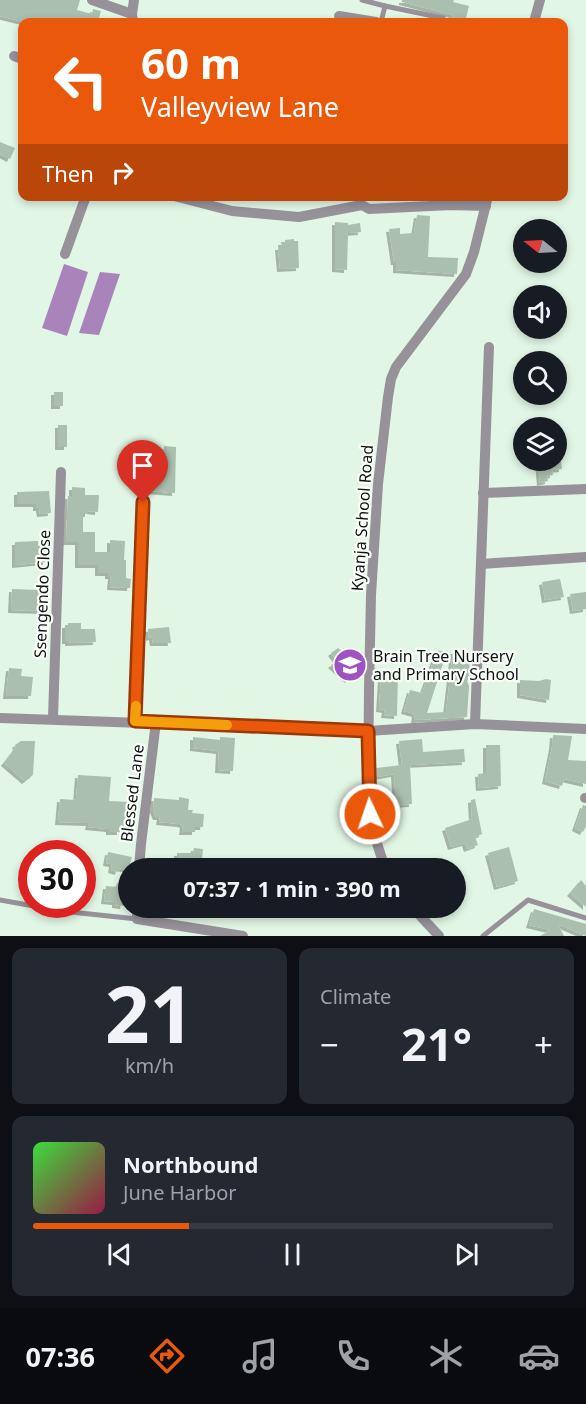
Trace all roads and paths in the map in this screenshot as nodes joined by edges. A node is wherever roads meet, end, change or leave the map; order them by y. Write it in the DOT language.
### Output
graph roads {
  1 [pos="92,0"];
  2 [pos="134,0"];
  3 [pos="362,0"];
  4 [pos="540,0"];
  5 [pos="385,6"];
  6 [pos="339,16"];
  7 [pos="133,18"];
  8 [pos="351,18"];
  9 [pos="382,18"];
  10 [pos="443,18"];
  11 [pos="535,18"];
  12 [pos="84,201"];
  13 [pos="195,201"];
  14 [pos="362,201"];
  15 [pos="487,201"];
  16 [pos="65,254"];
  17 [pos="489,347"];
  18 [pos="61,472"];
  19 [pos="143,480"];
  20 [pos="586,489"];
  21 [pos="483,493"];
  22 [pos="586,557"];
  23 [pos="481,564"];
  24 [pos="0,718"];
  25 [pos="52,718"];
  26 [pos="135,721"];
  27 [pos="156,722"];
  28 [pos="475,724"];
  29 [pos="586,729"];
  30 [pos="368,731"];
  31 [pos="140,858"];
  32 [pos="382,858"];
  33 [pos="0,900"];
  34 [pos="118,912"];
  35 [pos="160,918"];
  36 [pos="422,918"];
  37 [pos="586,918"];
  38 [pos="243,936"];
  39 [pos="439,936"];
  40 [pos="483,936"];
  1 -- 7 [label="street"];
  2 -- 7 [label="street"];
  3 -- 5 [label="lane"];
  4 -- 11 [label="street"];
  5 -- 9 [label="lane"];
  5 -- 10 [label="lane"];
  6 -- 8 [label="street"];
  12 -- 16 [label="street"];
  13 -- 14 [label="street"];
  14 -- 15 [label="street"];
  15 -- 30 [label="street, Kyanja School Road"];
  17 -- 21 [label="street"];
  18 -- 25 [label="street, Ssengendo Close"];
  19 -- 26 [label="street"];
  20 -- 21 [label="street"];
  21 -- 23 [label="street"];
  22 -- 23 [label="street"];
  23 -- 28 [label="street"];
  24 -- 25 [label="street"];
  25 -- 26 [label="street"];
  26 -- 27 [label="street"];
  27 -- 30 [label="street"];
  27 -- 31 [label="street, Blessed Lane"];
  28 -- 29 [label="street"];
  28 -- 30 [label="street"];
  30 -- 32 [label="street, Kyanja School Road"];
  33 -- 34 [label="lane"];
  35 -- 38 [label="street"];
  36 -- 39 [label="street"];
  37 -- 40 [label="lane"];
}
